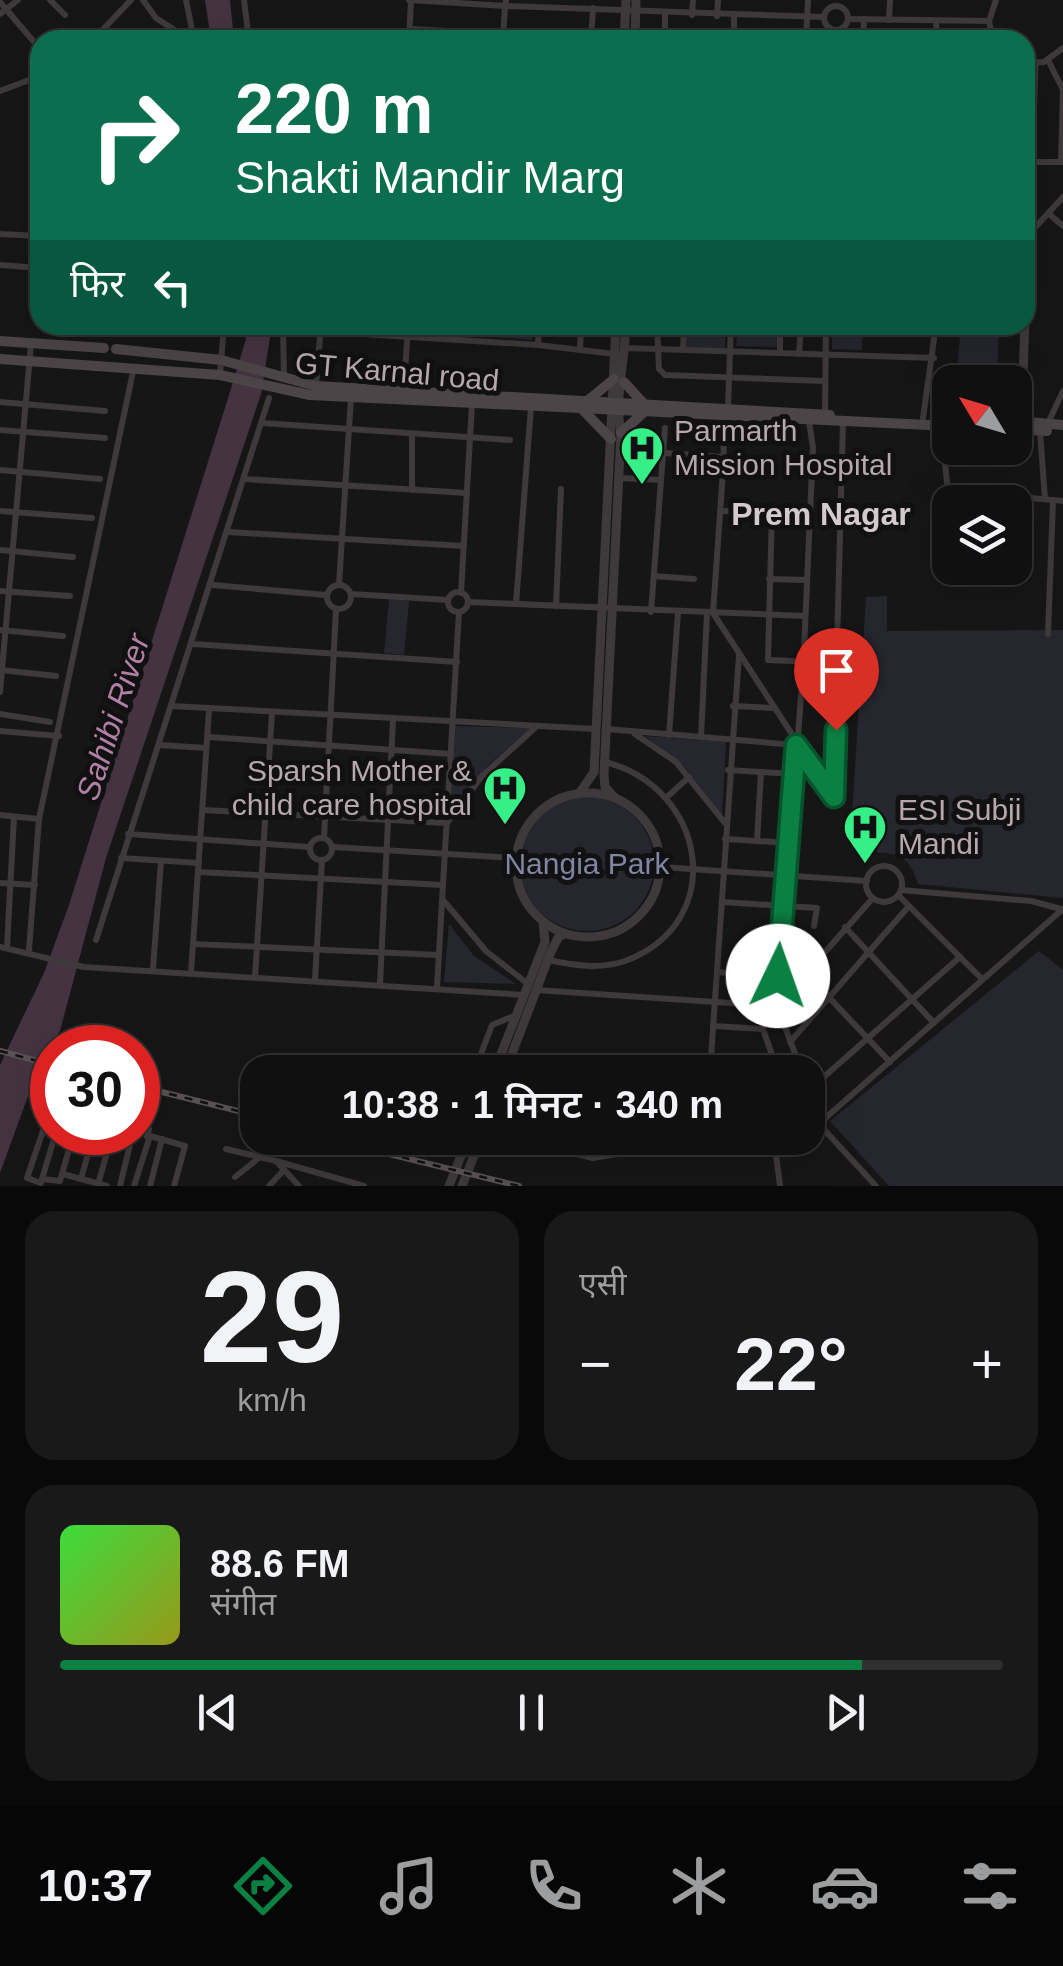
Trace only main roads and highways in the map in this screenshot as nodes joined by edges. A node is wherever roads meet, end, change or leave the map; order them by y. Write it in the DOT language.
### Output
graph roads {
  1 [pos="0,340"];
  2 [pos="0,359"];
  3 [pos="276,384"];
  4 [pos="584,406"];
  5 [pos="644,409"];
  6 [pos="725,414"];
  7 [pos="932,420"];
  8 [pos="932,424"];
  9 [pos="1032,425"];
  10 [pos="1044,427"];
  11 [pos="1032,428"];
  12 [pos="1063,428"];
  1 -- 3 [label="main road, GT Karnal road"];
  2 -- 3 [label="main road, GT Karnal road"];
  3 -- 4 [label="main road, GT Karnal road"];
  3 -- 4 [label="main road, GT Karnal road"];
  4 -- 5 [label="main road, GT Karnal road"];
  4 -- 5 [label="main road"];
  4 -- 5 [label="main road"];
  5 -- 6 [label="main road, GT Karnal road"];
  6 -- 7 [label="main road"];
  6 -- 8 [label="main road"];
  9 -- 10 [label="main road"];
  10 -- 11 [label="main road"];
  10 -- 12 [label="main road"];
}
